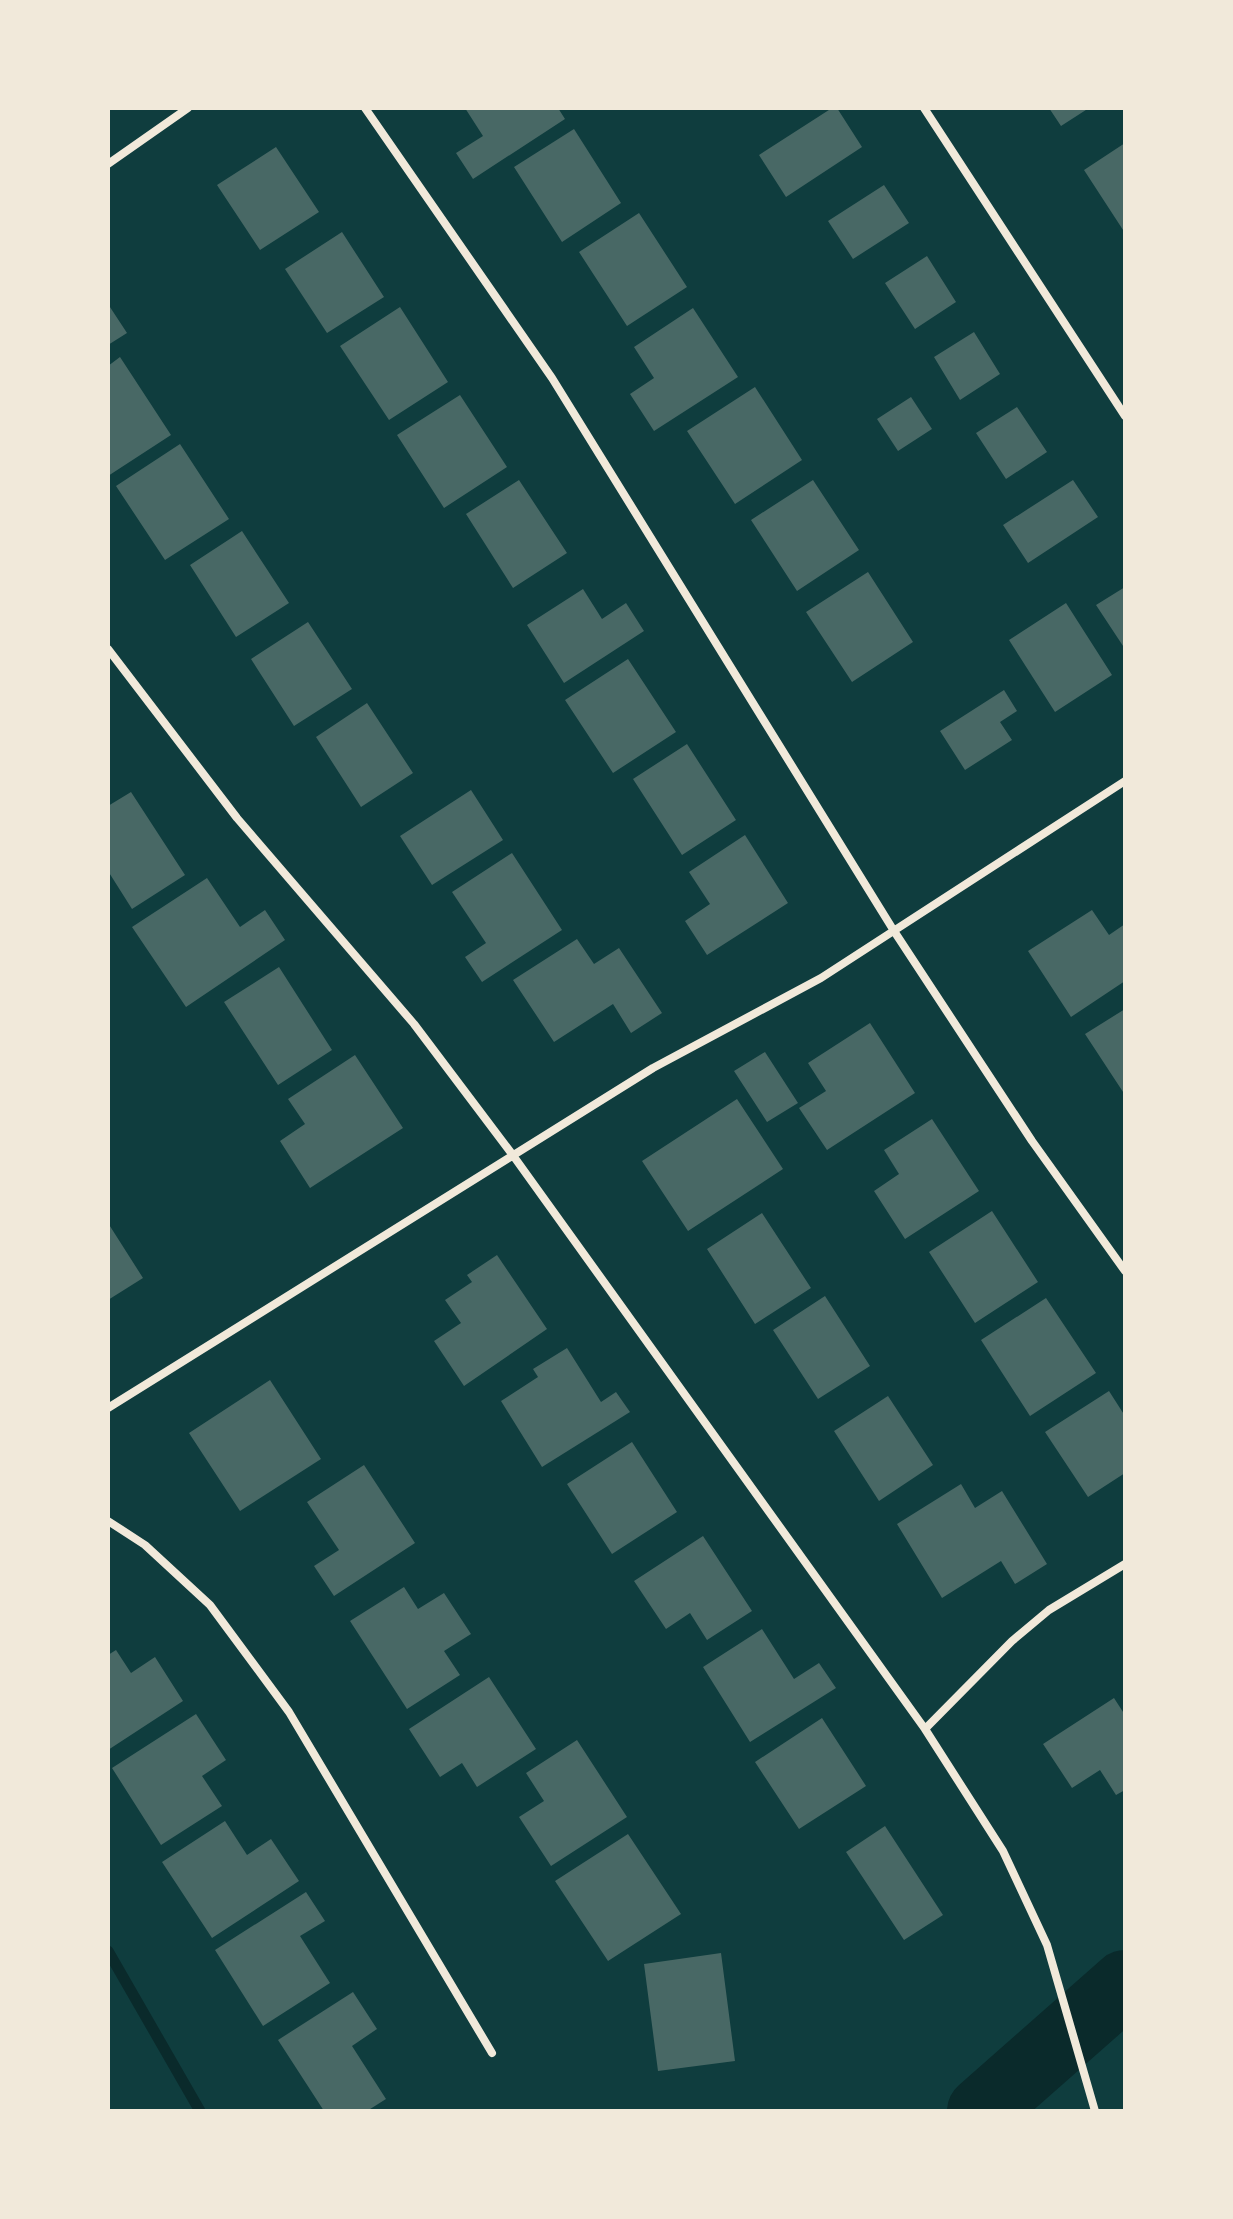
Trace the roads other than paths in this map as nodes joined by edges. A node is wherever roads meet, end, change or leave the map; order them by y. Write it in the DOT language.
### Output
graph roads {
  1 [pos="188,108"];
  2 [pos="365,108"];
  3 [pos="924,108"];
  4 [pos="108,164"];
  5 [pos="1125,416"];
  6 [pos="108,649"];
  7 [pos="1125,781"];
  8 [pos="894,931"];
  9 [pos="512,1154"];
  10 [pos="1125,1271"];
  11 [pos="108,1408"];
  12 [pos="108,1521"];
  13 [pos="1125,1564"];
  14 [pos="925,1729"];
  15 [pos="492,2053"];
  16 [pos="1095,2111"];
  1 -- 4 [label="street"];
  2 -- 8 [label="street"];
  3 -- 5 [label="street"];
  6 -- 9 [label="street"];
  7 -- 8 [label="street"];
  8 -- 9 [label="street"];
  8 -- 10 [label="street"];
  9 -- 11 [label="street"];
  9 -- 14 [label="street"];
  12 -- 15 [label="street"];
  13 -- 14 [label="street"];
  14 -- 16 [label="street"];
}
